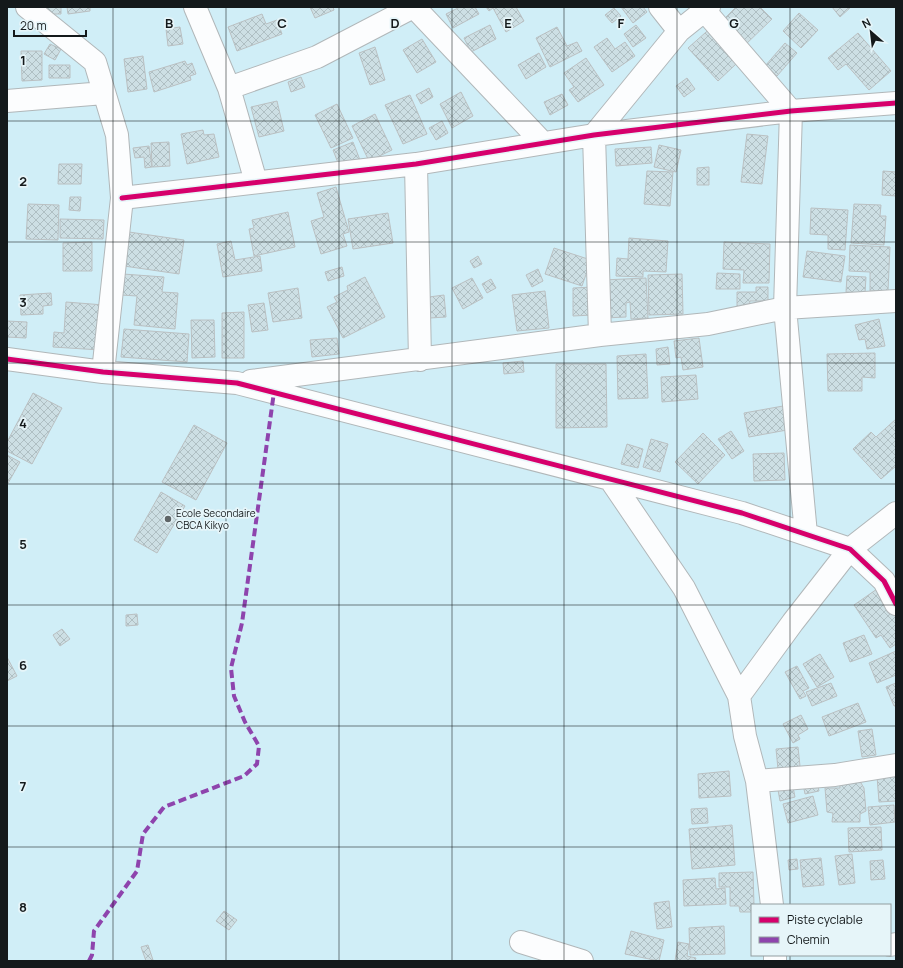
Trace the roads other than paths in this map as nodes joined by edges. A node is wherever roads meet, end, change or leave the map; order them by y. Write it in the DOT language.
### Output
graph roads {
  1 [pos="27,7"];
  2 [pos="195,7"];
  3 [pos="414,7"];
  4 [pos="660,7"];
  5 [pos="706,9"];
  6 [pos="679,31"];
  7 [pos="229,88"];
  8 [pos="104,93"];
  9 [pos="7,101"];
  10 [pos="896,104"];
  11 [pos="790,111"];
  12 [pos="594,136"];
  13 [pos="543,143"];
  14 [pos="416,164"];
  15 [pos="256,182"];
  16 [pos="122,198"];
  17 [pos="896,301"];
  18 [pos="785,308"];
  19 [pos="600,335"];
  20 [pos="7,359"];
  21 [pos="420,360"];
  22 [pos="103,372"];
  23 [pos="237,383"];
  24 [pos="610,479"];
  25 [pos="896,513"];
  26 [pos="806,534"];
  27 [pos="850,549"];
  28 [pos="896,604"];
  29 [pos="739,696"];
  30 [pos="896,765"];
  31 [pos="758,781"];
  32 [pos="772,904"];
  33 [pos="521,942"];
  34 [pos="582,961"];
  1 -- 8 [label="street"];
  2 -- 7 [label="street"];
  3 -- 7 [label="street"];
  3 -- 13 [label="street"];
  4 -- 6 [label="street"];
  5 -- 6 [label="street"];
  5 -- 11 [label="street"];
  6 -- 12 [label="street"];
  7 -- 15 [label="street"];
  8 -- 9 [label="street"];
  8 -- 16 [label="street"];
  10 -- 11 [label="street"];
  11 -- 12 [label="street"];
  11 -- 18 [label="street"];
  12 -- 13 [label="street"];
  12 -- 19 [label="street"];
  13 -- 14 [label="street"];
  14 -- 15 [label="street"];
  14 -- 21 [label="street"];
  15 -- 16 [label="street"];
  16 -- 22 [label="street"];
  17 -- 18 [label="street"];
  18 -- 19 [label="street"];
  18 -- 26 [label="street"];
  19 -- 21 [label="street"];
  20 -- 22 [label="street"];
  21 -- 23 [label="street"];
  22 -- 23 [label="street"];
  23 -- 24 [label="street"];
  24 -- 26 [label="street"];
  24 -- 29 [label="street"];
  25 -- 27 [label="street"];
  26 -- 27 [label="street"];
  27 -- 28 [label="street"];
  27 -- 29 [label="street"];
  29 -- 31 [label="street"];
  30 -- 31 [label="street"];
  31 -- 32 [label="street"];
  33 -- 34 [label="street"];
}
